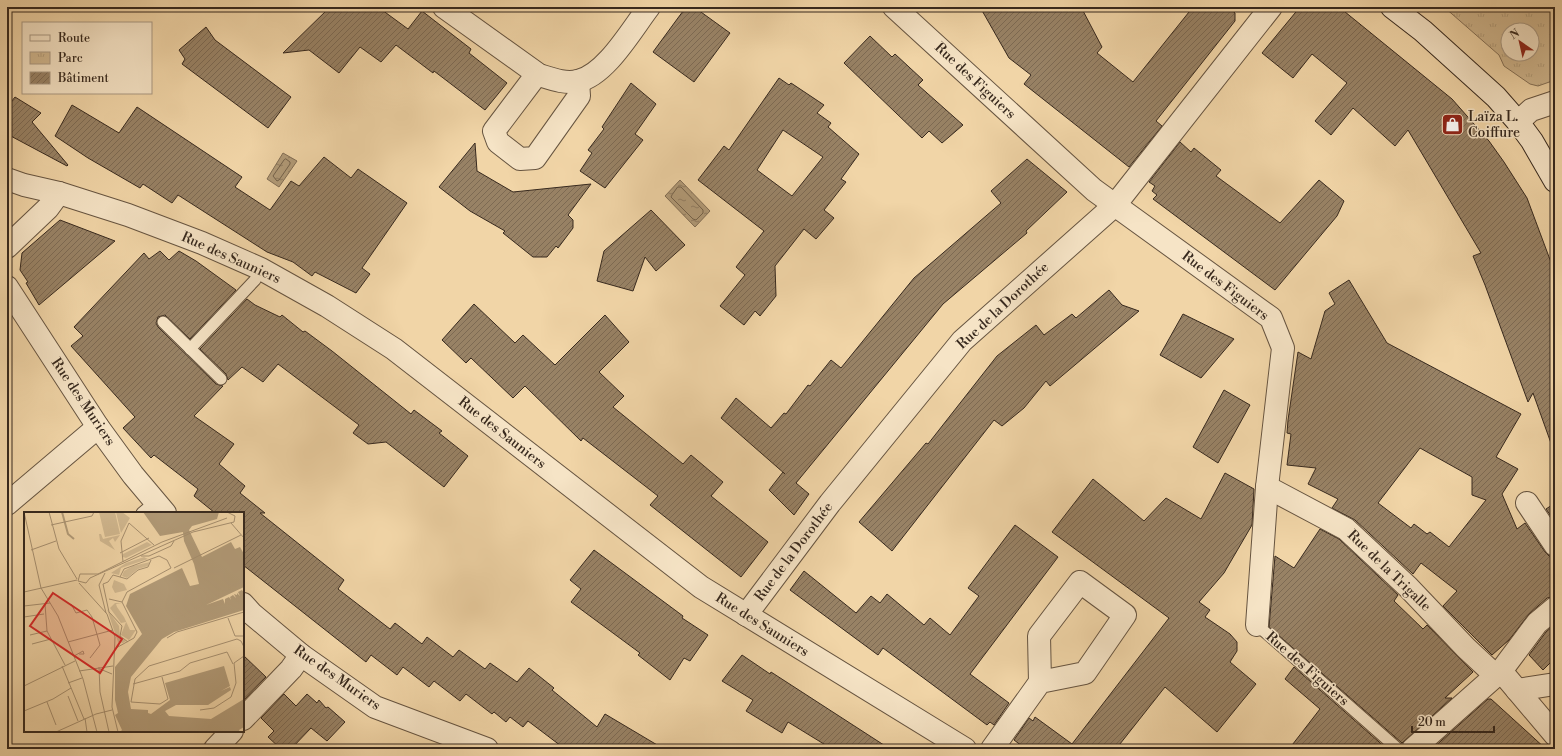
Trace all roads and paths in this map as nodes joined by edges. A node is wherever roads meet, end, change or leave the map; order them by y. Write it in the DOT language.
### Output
graph roads {
  1 [pos="444,7"];
  2 [pos="649,7"];
  3 [pos="894,7"];
  4 [pos="1271,7"];
  5 [pos="1392,7"];
  6 [pos="537,74"];
  7 [pos="578,81"];
  8 [pos="1555,102"];
  9 [pos="1518,122"];
  10 [pos="7,179"];
  11 [pos="1555,181"];
  12 [pos="59,193"];
  13 [pos="1115,205"];
  14 [pos="7,247"];
  15 [pos="261,269"];
  16 [pos="7,287"];
  17 [pos="164,322"];
  18 [pos="190,349"];
  19 [pos="221,379"];
  20 [pos="98,427"];
  21 [pos="1267,487"];
  22 [pos="1527,503"];
  23 [pos="7,504"];
  24 [pos="154,509"];
  25 [pos="1555,545"];
  26 [pos="244,605"];
  27 [pos="1555,608"];
  28 [pos="746,616"];
  29 [pos="1257,625"];
  30 [pos="302,655"];
  31 [pos="1498,673"];
  32 [pos="1040,682"];
  33 [pos="1555,684"];
  34 [pos="1517,690"];
  35 [pos="244,718"];
  36 [pos="231,732"];
  37 [pos="1555,735"];
  38 [pos="459,745"];
  39 [pos="215,749"];
  40 [pos="487,749"];
  41 [pos="965,749"];
  42 [pos="992,749"];
  43 [pos="1398,749"];
  44 [pos="1413,749"];
  1 -- 6 [label="street"];
  2 -- 7 [label="street"];
  3 -- 13 [label="street, Rue des Figuiers"];
  4 -- 13 [label="street, Rue de la Dorothée"];
  5 -- 9 [label="street"];
  6 -- 7 [label="street"];
  6 -- 7 [label="street"];
  8 -- 9 [label="street"];
  9 -- 11 [label="street"];
  10 -- 12 [label="street, Rue des Sauniers"];
  12 -- 14 [label="street"];
  12 -- 15 [label="street, Rue des Sauniers"];
  13 -- 21 [label="street, Rue des Figuiers"];
  13 -- 28 [label="street, Rue de la Dorothée"];
  15 -- 18 [label="lane"];
  15 -- 28 [label="street, Rue des Sauniers"];
  16 -- 20 [label="street, Rue des Muriers"];
  17 -- 18 [label="lane"];
  18 -- 19 [label="lane"];
  20 -- 23 [label="street"];
  20 -- 24 [label="street, Rue des Muriers"];
  21 -- 29 [label="street, Rue des Figuiers"];
  21 -- 31 [label="street, Rue de la Trigalle"];
  22 -- 25 [label="street"];
  26 -- 30 [label="street, Rue des Muriers"];
  27 -- 31 [label="street"];
  28 -- 41 [label="street, Rue des Sauniers"];
  29 -- 43 [label="lane, Rue des Figuiers"];
  30 -- 35 [label="street"];
  30 -- 38 [label="street, Rue des Muriers"];
  31 -- 34 [label="street, Rue de la Trigalle"];
  31 -- 44 [label="street"];
  32 -- 32 [label="street"];
  32 -- 42 [label="street"];
  33 -- 34 [label="street"];
  34 -- 37 [label="street, Rue de la Trigalle"];
  36 -- 39 [label="street"];
  38 -- 40 [label="street, Rue des Muriers"];
}
